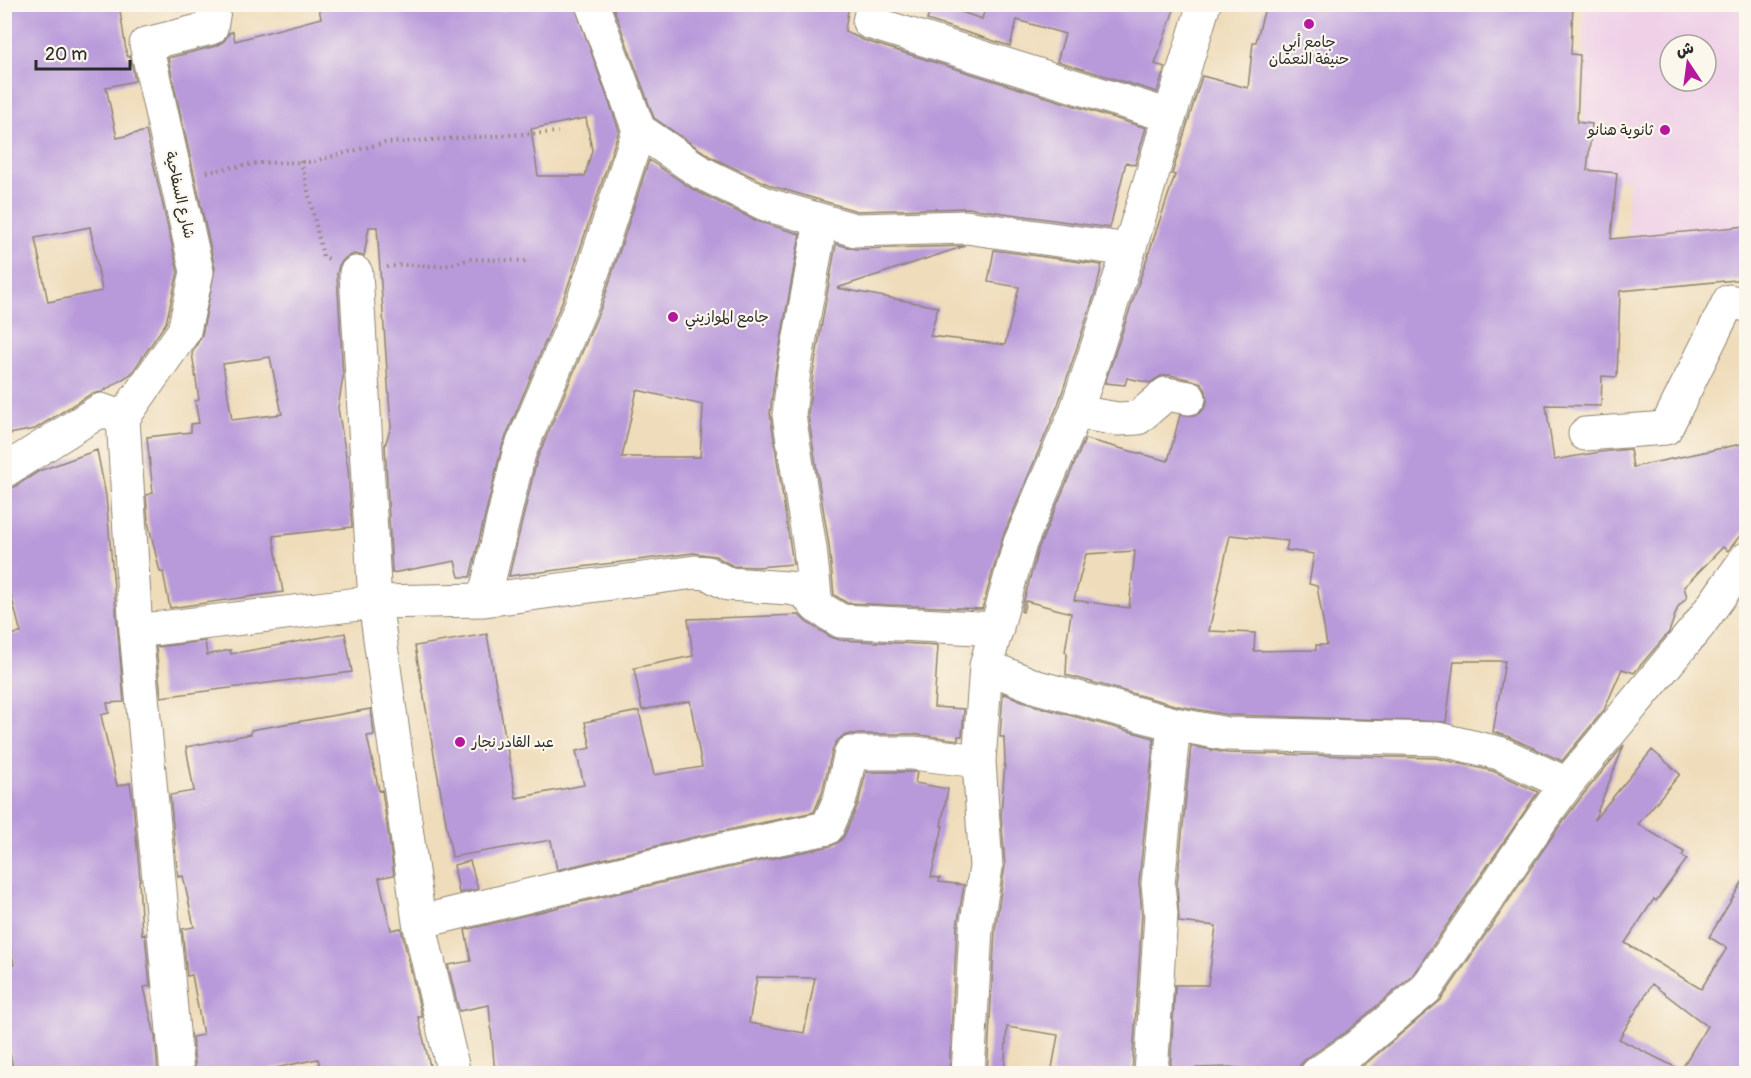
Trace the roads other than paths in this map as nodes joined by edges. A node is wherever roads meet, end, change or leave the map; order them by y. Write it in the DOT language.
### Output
graph roads {
  1 [pos="216,4"];
  2 [pos="592,4"];
  3 [pos="873,4"];
  4 [pos="1204,4"];
  5 [pos="1170,116"];
  6 [pos="639,130"];
  7 [pos="821,221"];
  8 [pos="1130,250"];
  9 [pos="356,273"];
  10 [pos="1746,305"];
  11 [pos="1189,398"];
  12 [pos="1076,412"];
  13 [pos="123,417"];
  14 [pos="1585,434"];
  15 [pos="4,471"];
  16 [pos="1746,559"];
  17 [pos="484,600"];
  18 [pos="375,602"];
  19 [pos="816,606"];
  20 [pos="997,628"];
  21 [pos="136,631"];
  22 [pos="986,666"];
  23 [pos="1174,724"];
  24 [pos="979,761"];
  25 [pos="1567,784"];
  26 [pos="419,921"];
  27 [pos="177,1074"];
  28 [pos="454,1074"];
  29 [pos="968,1074"];
  30 [pos="1151,1074"];
  31 [pos="1317,1074"];
  1 -- 13 [label="street, شارع السفاحية"];
  2 -- 6 [label="street"];
  3 -- 5 [label="street"];
  4 -- 5 [label="street"];
  5 -- 8 [label="street"];
  6 -- 7 [label="street"];
  6 -- 17 [label="street"];
  7 -- 8 [label="street"];
  7 -- 19 [label="street"];
  8 -- 12 [label="street"];
  9 -- 18 [label="street"];
  10 -- 14 [label="street"];
  11 -- 12 [label="street"];
  12 -- 20 [label="street"];
  13 -- 15 [label="street"];
  13 -- 21 [label="street"];
  16 -- 25 [label="street"];
  17 -- 18 [label="street"];
  17 -- 19 [label="street"];
  18 -- 21 [label="street"];
  18 -- 26 [label="street"];
  19 -- 20 [label="street"];
  20 -- 22 [label="street"];
  21 -- 27 [label="street"];
  22 -- 23 [label="street"];
  22 -- 24 [label="street"];
  23 -- 25 [label="street"];
  23 -- 30 [label="street"];
  24 -- 26 [label="street"];
  24 -- 29 [label="street"];
  25 -- 31 [label="street"];
  26 -- 28 [label="street"];
}
